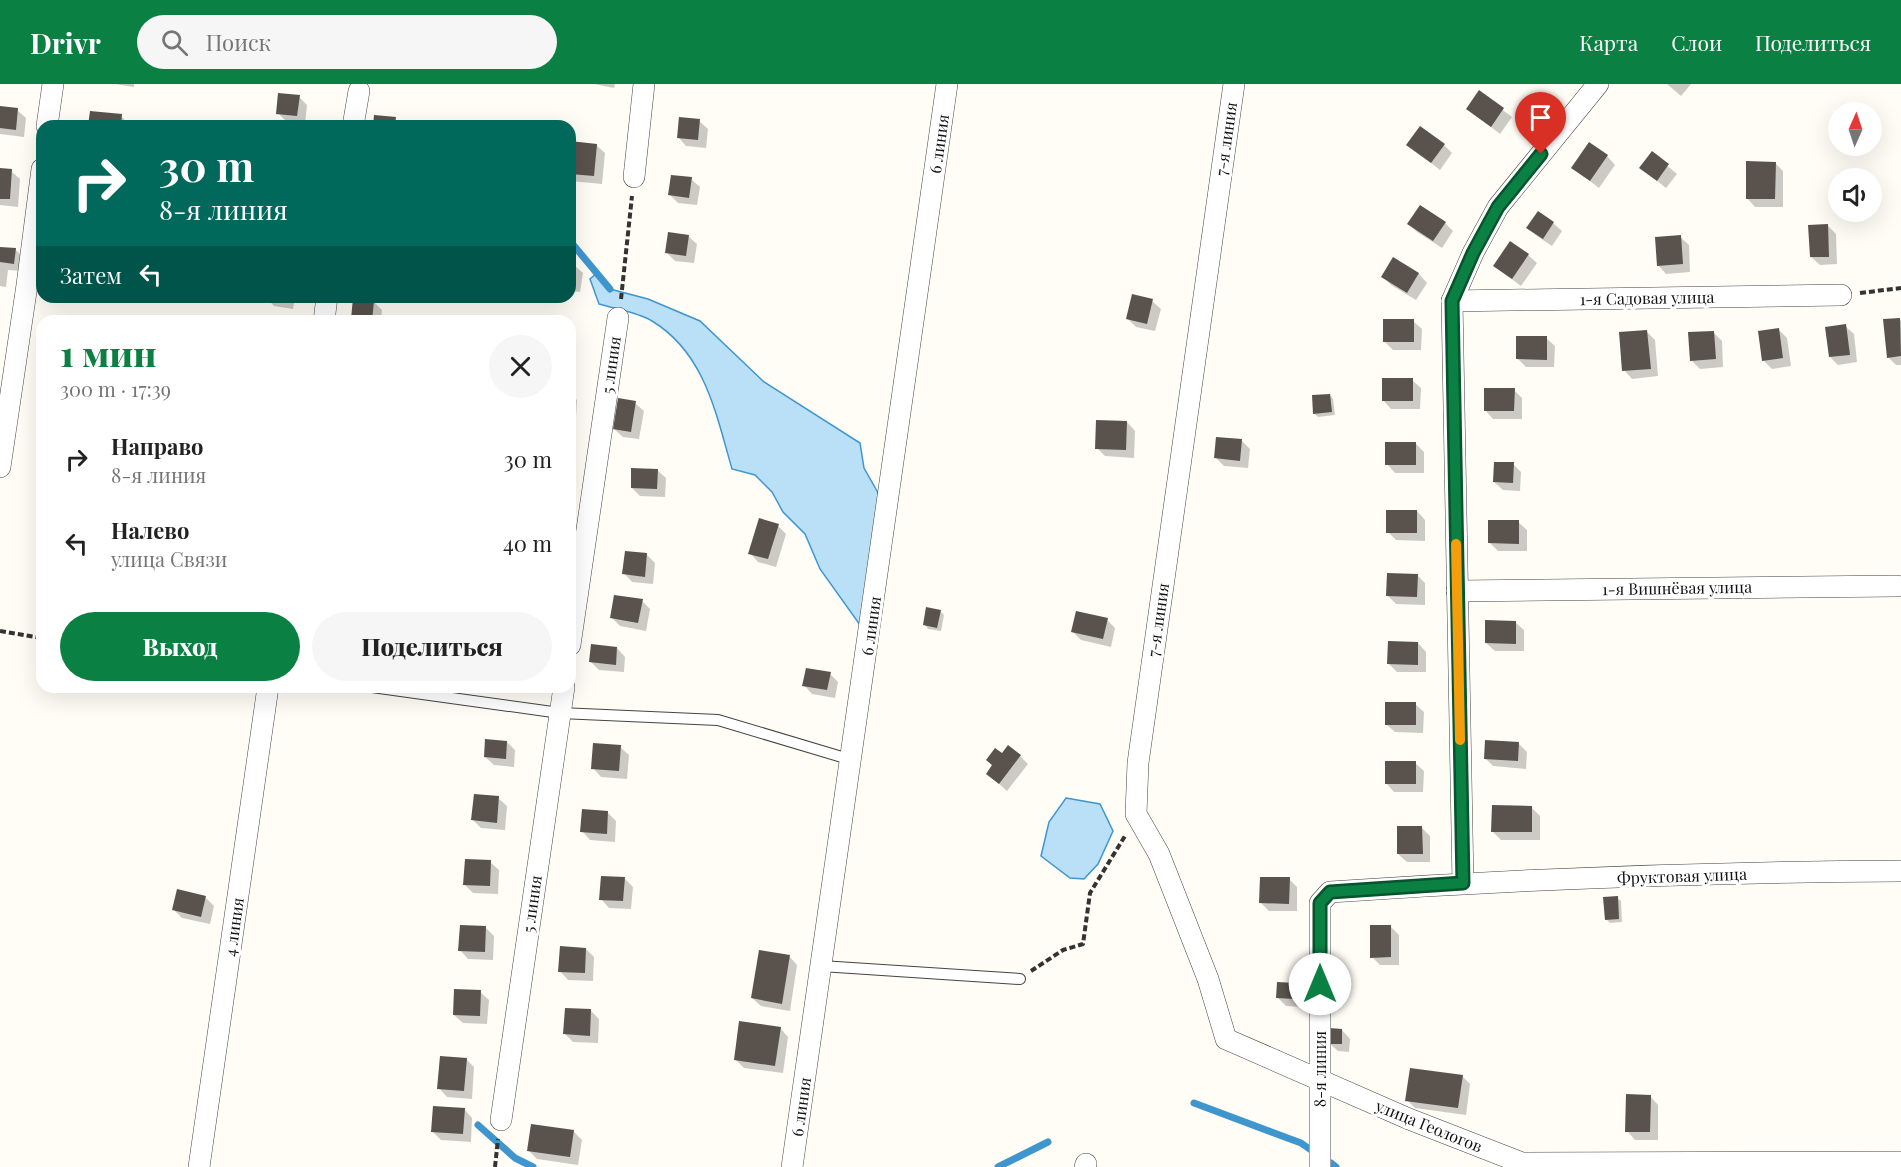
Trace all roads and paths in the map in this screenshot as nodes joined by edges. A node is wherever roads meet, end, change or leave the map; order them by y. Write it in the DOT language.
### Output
graph roads {
  1 [pos="53,84"];
  2 [pos="644,84"];
  3 [pos="947,84"];
  4 [pos="1234,84"];
  5 [pos="1598,84"];
  6 [pos="359,91"];
  7 [pos="48,120"];
  8 [pos="354,120"];
  9 [pos="634,177"];
  10 [pos="36,215"];
  11 [pos="1901,288"];
  12 [pos="1841,295"];
  13 [pos="1452,301"];
  14 [pos="618,318"];
  15 [pos="0,467"];
  16 [pos="1898,586"];
  17 [pos="1457,591"];
  18 [pos="576,604"];
  19 [pos="0,631"];
  20 [pos="36,637"];
  21 [pos="267,693"];
  22 [pos="415,693"];
  23 [pos="563,693"];
  24 [pos="560,713"];
  25 [pos="852,760"];
  26 [pos="1136,813"];
  27 [pos="1901,871"];
  28 [pos="1463,883"];
  29 [pos="821,966"];
  30 [pos="1020,979"];
  31 [pos="1319,1081"];
  32 [pos="501,1120"];
  33 [pos="1320,1157"];
  34 [pos="1901,1162"];
  35 [pos="199,1167"];
  36 [pos="495,1167"];
  37 [pos="792,1167"];
  1 -- 7 [label="street"];
  2 -- 9 [label="street"];
  3 -- 25 [label="street, 6 линия"];
  4 -- 26 [label="street, 7-я линия"];
  5 -- 13 [label="street"];
  6 -- 8 [label="street"];
  9 -- 14 [label="path, 5 линия"];
  10 -- 15 [label="street"];
  11 -- 12 [label="path"];
  12 -- 13 [label="street, 1-я Садовая улица"];
  13 -- 17 [label="street"];
  14 -- 18 [label="street, 5 линия"];
  16 -- 17 [label="street, 1-я Вишнёвая улица"];
  17 -- 28 [label="street"];
  19 -- 20 [label="path"];
  21 -- 35 [label="street, 4 линия"];
  22 -- 24 [label="lane"];
  23 -- 24 [label="street, 5 линия"];
  24 -- 25 [label="lane"];
  24 -- 32 [label="street, 5 линия"];
  25 -- 29 [label="street, 6 линия"];
  26 -- 30 [label="path"];
  26 -- 31 [label="street"];
  27 -- 28 [label="street, Фруктовая улица"];
  28 -- 31 [label="street, 8-я линия"];
  29 -- 30 [label="lane"];
  29 -- 37 [label="street, 6 линия"];
  31 -- 33 [label="street, 8-я линия"];
  31 -- 34 [label="street, улица Геологов"];
  32 -- 36 [label="path"];
}
